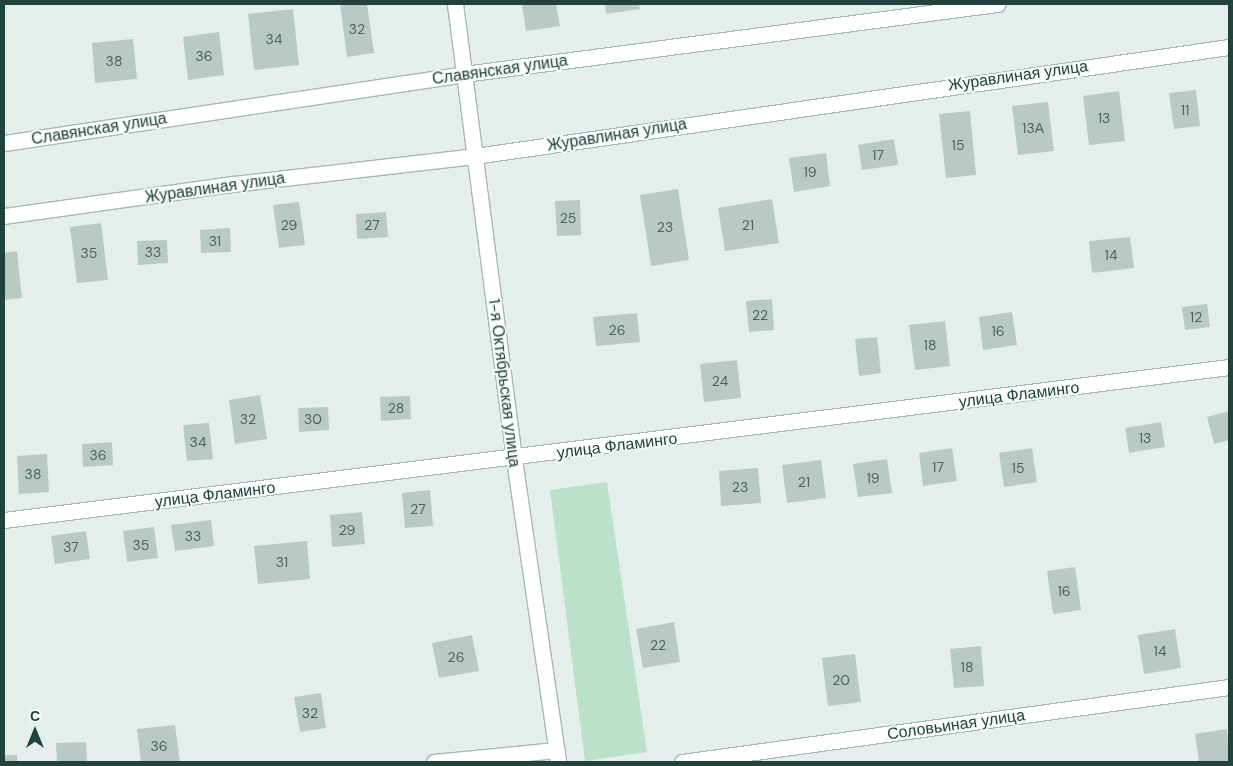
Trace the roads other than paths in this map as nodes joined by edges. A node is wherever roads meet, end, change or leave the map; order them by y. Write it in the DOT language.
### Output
graph roads {
  1 [pos="455,4"];
  2 [pos="997,4"];
  3 [pos="1229,47"];
  4 [pos="464,74"];
  5 [pos="4,144"];
  6 [pos="475,156"];
  7 [pos="4,216"];
  8 [pos="1229,367"];
  9 [pos="514,459"];
  10 [pos="4,520"];
  11 [pos="1229,688"];
  12 [pos="557,756"];
  13 [pos="434,762"];
  14 [pos="682,762"];
  1 -- 4 [label="street, 1-я Октябрьская улица"];
  2 -- 4 [label="street, Славянская улица"];
  3 -- 6 [label="street, Журавлиная улица"];
  4 -- 5 [label="street, Славянская улица"];
  4 -- 6 [label="street, 1-я Октябрьская улица"];
  6 -- 7 [label="street, Журавлиная улица"];
  6 -- 9 [label="street, 1-я Октябрьская улица"];
  8 -- 9 [label="street, улица Фламинго"];
  9 -- 10 [label="street, улица Фламинго"];
  9 -- 12 [label="street, 1-я Октябрьская улица"];
  11 -- 14 [label="street, Соловьиная улица"];
  12 -- 13 [label="street"];
}
